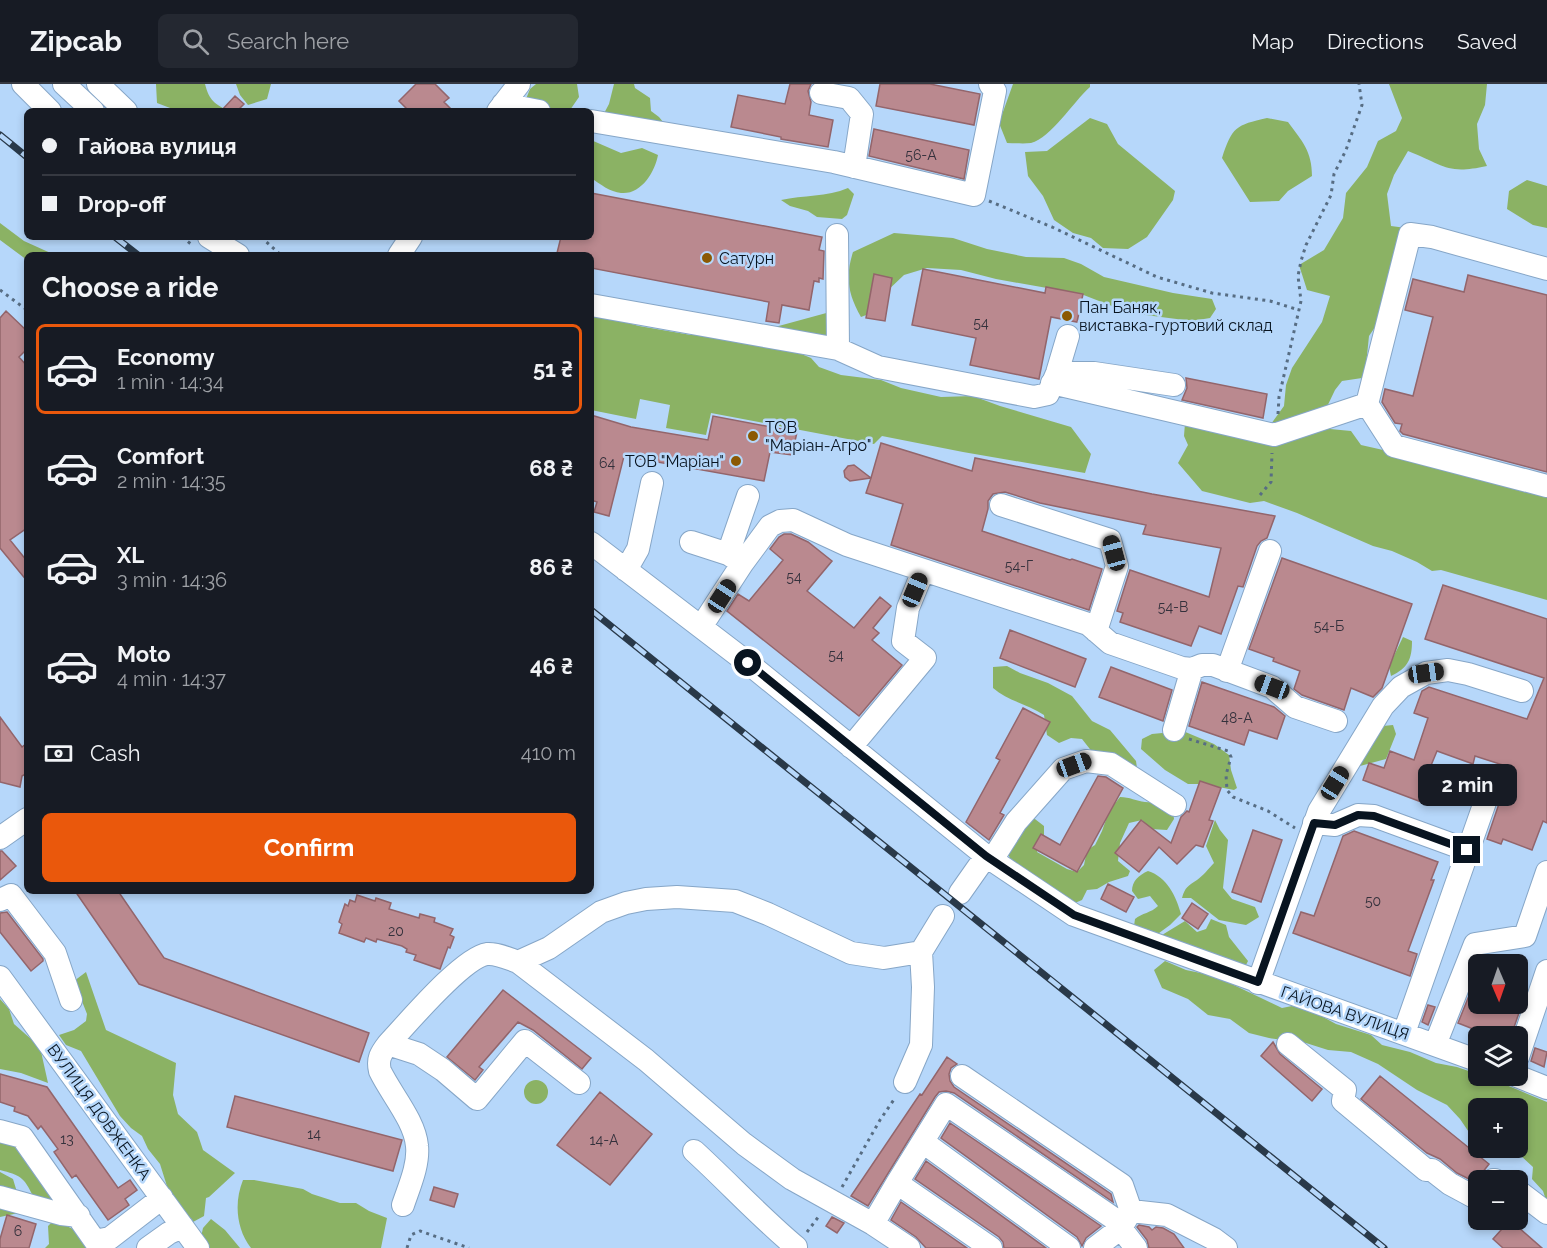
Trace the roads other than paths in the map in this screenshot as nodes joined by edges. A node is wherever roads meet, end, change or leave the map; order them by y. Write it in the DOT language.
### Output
graph roads {
  1 [pos="23,84"];
  2 [pos="64,84"];
  3 [pos="98,84"];
  4 [pos="519,84"];
  5 [pos="990,84"];
  6 [pos="821,93"];
  7 [pos="501,107"];
  8 [pos="47,108"];
  9 [pos="90,108"];
  10 [pos="123,108"];
  11 [pos="594,122"];
  12 [pos="854,166"];
  13 [pos="837,236"];
  14 [pos="214,240"];
  15 [pos="229,240"];
  16 [pos="233,252"];
  17 [pos="243,252"];
  18 [pos="1547,269"];
  19 [pos="594,306"];
  20 [pos="1068,336"];
  21 [pos="838,350"];
  22 [pos="1055,378"];
  23 [pos="1174,385"];
  24 [pos="1367,404"];
  25 [pos="652,483"];
  26 [pos="1547,486"];
  27 [pos="748,496"];
  28 [pos="1001,505"];
  29 [pos="691,542"];
  30 [pos="594,545"];
  31 [pos="1270,552"];
  32 [pos="735,559"];
  33 [pos="626,570"];
  34 [pos="923,571"];
  35 [pos="701,627"];
  36 [pos="1096,631"];
  37 [pos="1192,669"];
  38 [pos="1227,671"];
  39 [pos="1522,691"];
  40 [pos="1336,721"];
  41 [pos="1174,730"];
  42 [pos="851,747"];
  43 [pos="1491,785"];
  44 [pos="1175,805"];
  45 [pos="24,821"];
  46 [pos="1312,830"];
  47 [pos="0,838"];
  48 [pos="1467,850"];
  49 [pos="989,858"];
  50 [pos="1547,872"];
  51 [pos="960,893"];
  52 [pos="0,900"];
  53 [pos="943,916"];
  54 [pos="921,952"];
  55 [pos="518,962"];
  56 [pos="1547,971"];
  57 [pos="0,977"];
  58 [pos="1258,982"];
  59 [pos="71,1000"];
  60 [pos="1528,1027"];
  61 [pos="1404,1033"];
  62 [pos="388,1044"];
  63 [pos="1287,1044"];
  64 [pos="1435,1045"];
  65 [pos="1468,1057"];
  66 [pos="962,1076"];
  67 [pos="1528,1080"];
  68 [pos="905,1082"];
  69 [pos="579,1083"];
  70 [pos="1547,1088"];
  71 [pos="0,1131"];
  72 [pos="923,1142"];
  73 [pos="694,1151"];
  74 [pos="897,1183"];
  75 [pos="1468,1194"];
  76 [pos="0,1197"];
  77 [pos="162,1198"];
  78 [pos="1528,1199"];
  79 [pos="403,1205"];
  80 [pos="1547,1213"];
  81 [pos="79,1216"];
  82 [pos="1126,1220"];
  83 [pos="873,1224"];
  84 [pos="183,1227"];
  85 [pos="1200,1240"];
  86 [pos="90,1244"];
  87 [pos="796,1246"];
  88 [pos="148,1248"];
  89 [pos="198,1248"];
  90 [pos="909,1248"];
  91 [pos="991,1248"];
  92 [pos="1069,1248"];
  93 [pos="1095,1248"];
  94 [pos="1136,1248"];
  95 [pos="1226,1248"];
  1 -- 8 [label="street"];
  2 -- 9 [label="street"];
  3 -- 10 [label="street"];
  4 -- 7 [label="street"];
  5 -- 12 [label="street"];
  6 -- 12 [label="street"];
  11 -- 12 [label="street"];
  13 -- 21 [label="street"];
  14 -- 16 [label="street"];
  15 -- 17 [label="street"];
  18 -- 24 [label="street"];
  19 -- 21 [label="street"];
  20 -- 22 [label="street"];
  21 -- 22 [label="street"];
  22 -- 23 [label="street"];
  22 -- 24 [label="street"];
  24 -- 26 [label="street"];
  25 -- 33 [label="street"];
  27 -- 32 [label="street"];
  28 -- 36 [label="street"];
  29 -- 32 [label="street"];
  30 -- 33 [label="street, ГАЙОВА ВУЛИЦЯ"];
  31 -- 38 [label="street"];
  32 -- 34 [label="street"];
  32 -- 35 [label="street"];
  33 -- 35 [label="street, ГАЙОВА ВУЛИЦЯ"];
  34 -- 36 [label="street"];
  34 -- 42 [label="street"];
  35 -- 42 [label="street, ГАЙОВА ВУЛИЦЯ"];
  36 -- 37 [label="street"];
  37 -- 38 [label="street"];
  37 -- 41 [label="street"];
  38 -- 40 [label="street"];
  39 -- 46 [label="street"];
  42 -- 49 [label="street, ГАЙОВА ВУЛИЦЯ"];
  43 -- 48 [label="street"];
  44 -- 49 [label="street"];
  45 -- 47 [label="street"];
  46 -- 48 [label="street"];
  46 -- 58 [label="street"];
  48 -- 61 [label="street"];
  49 -- 51 [label="street"];
  49 -- 58 [label="street, ГАЙОВА ВУЛИЦЯ"];
  50 -- 64 [label="street"];
  52 -- 59 [label="street"];
  53 -- 54 [label="street"];
  54 -- 55 [label="street"];
  54 -- 68 [label="street"];
  55 -- 62 [label="street"];
  55 -- 83 [label="street"];
  56 -- 60 [label="street"];
  57 -- 77 [label="street, ВУЛИЦЯ ДОВЖЕНКА"];
  58 -- 61 [label="street, ГАЙОВА ВУЛИЦЯ"];
  61 -- 64 [label="street, ГАЙОВА ВУЛИЦЯ"];
  62 -- 69 [label="street"];
  62 -- 79 [label="street"];
  63 -- 75 [label="street"];
  64 -- 65 [label="street, ГАЙОВА ВУЛИЦЯ"];
  66 -- 82 [label="street"];
  67 -- 70 [label="street"];
  71 -- 81 [label="street"];
  72 -- 74 [label="street"];
  72 -- 82 [label="street"];
  72 -- 92 [label="street"];
  73 -- 87 [label="street"];
  74 -- 83 [label="street"];
  74 -- 91 [label="street"];
  76 -- 81 [label="street"];
  77 -- 84 [label="street, ВУЛИЦЯ ДОВЖЕНКА"];
  77 -- 86 [label="street"];
  78 -- 80 [label="street"];
  81 -- 86 [label="street"];
  82 -- 85 [label="street"];
  82 -- 93 [label="street"];
  82 -- 94 [label="street"];
  83 -- 90 [label="street"];
  84 -- 88 [label="street"];
  84 -- 89 [label="street, ВУЛИЦЯ ДОВЖЕНКА"];
  85 -- 95 [label="street"];
}
